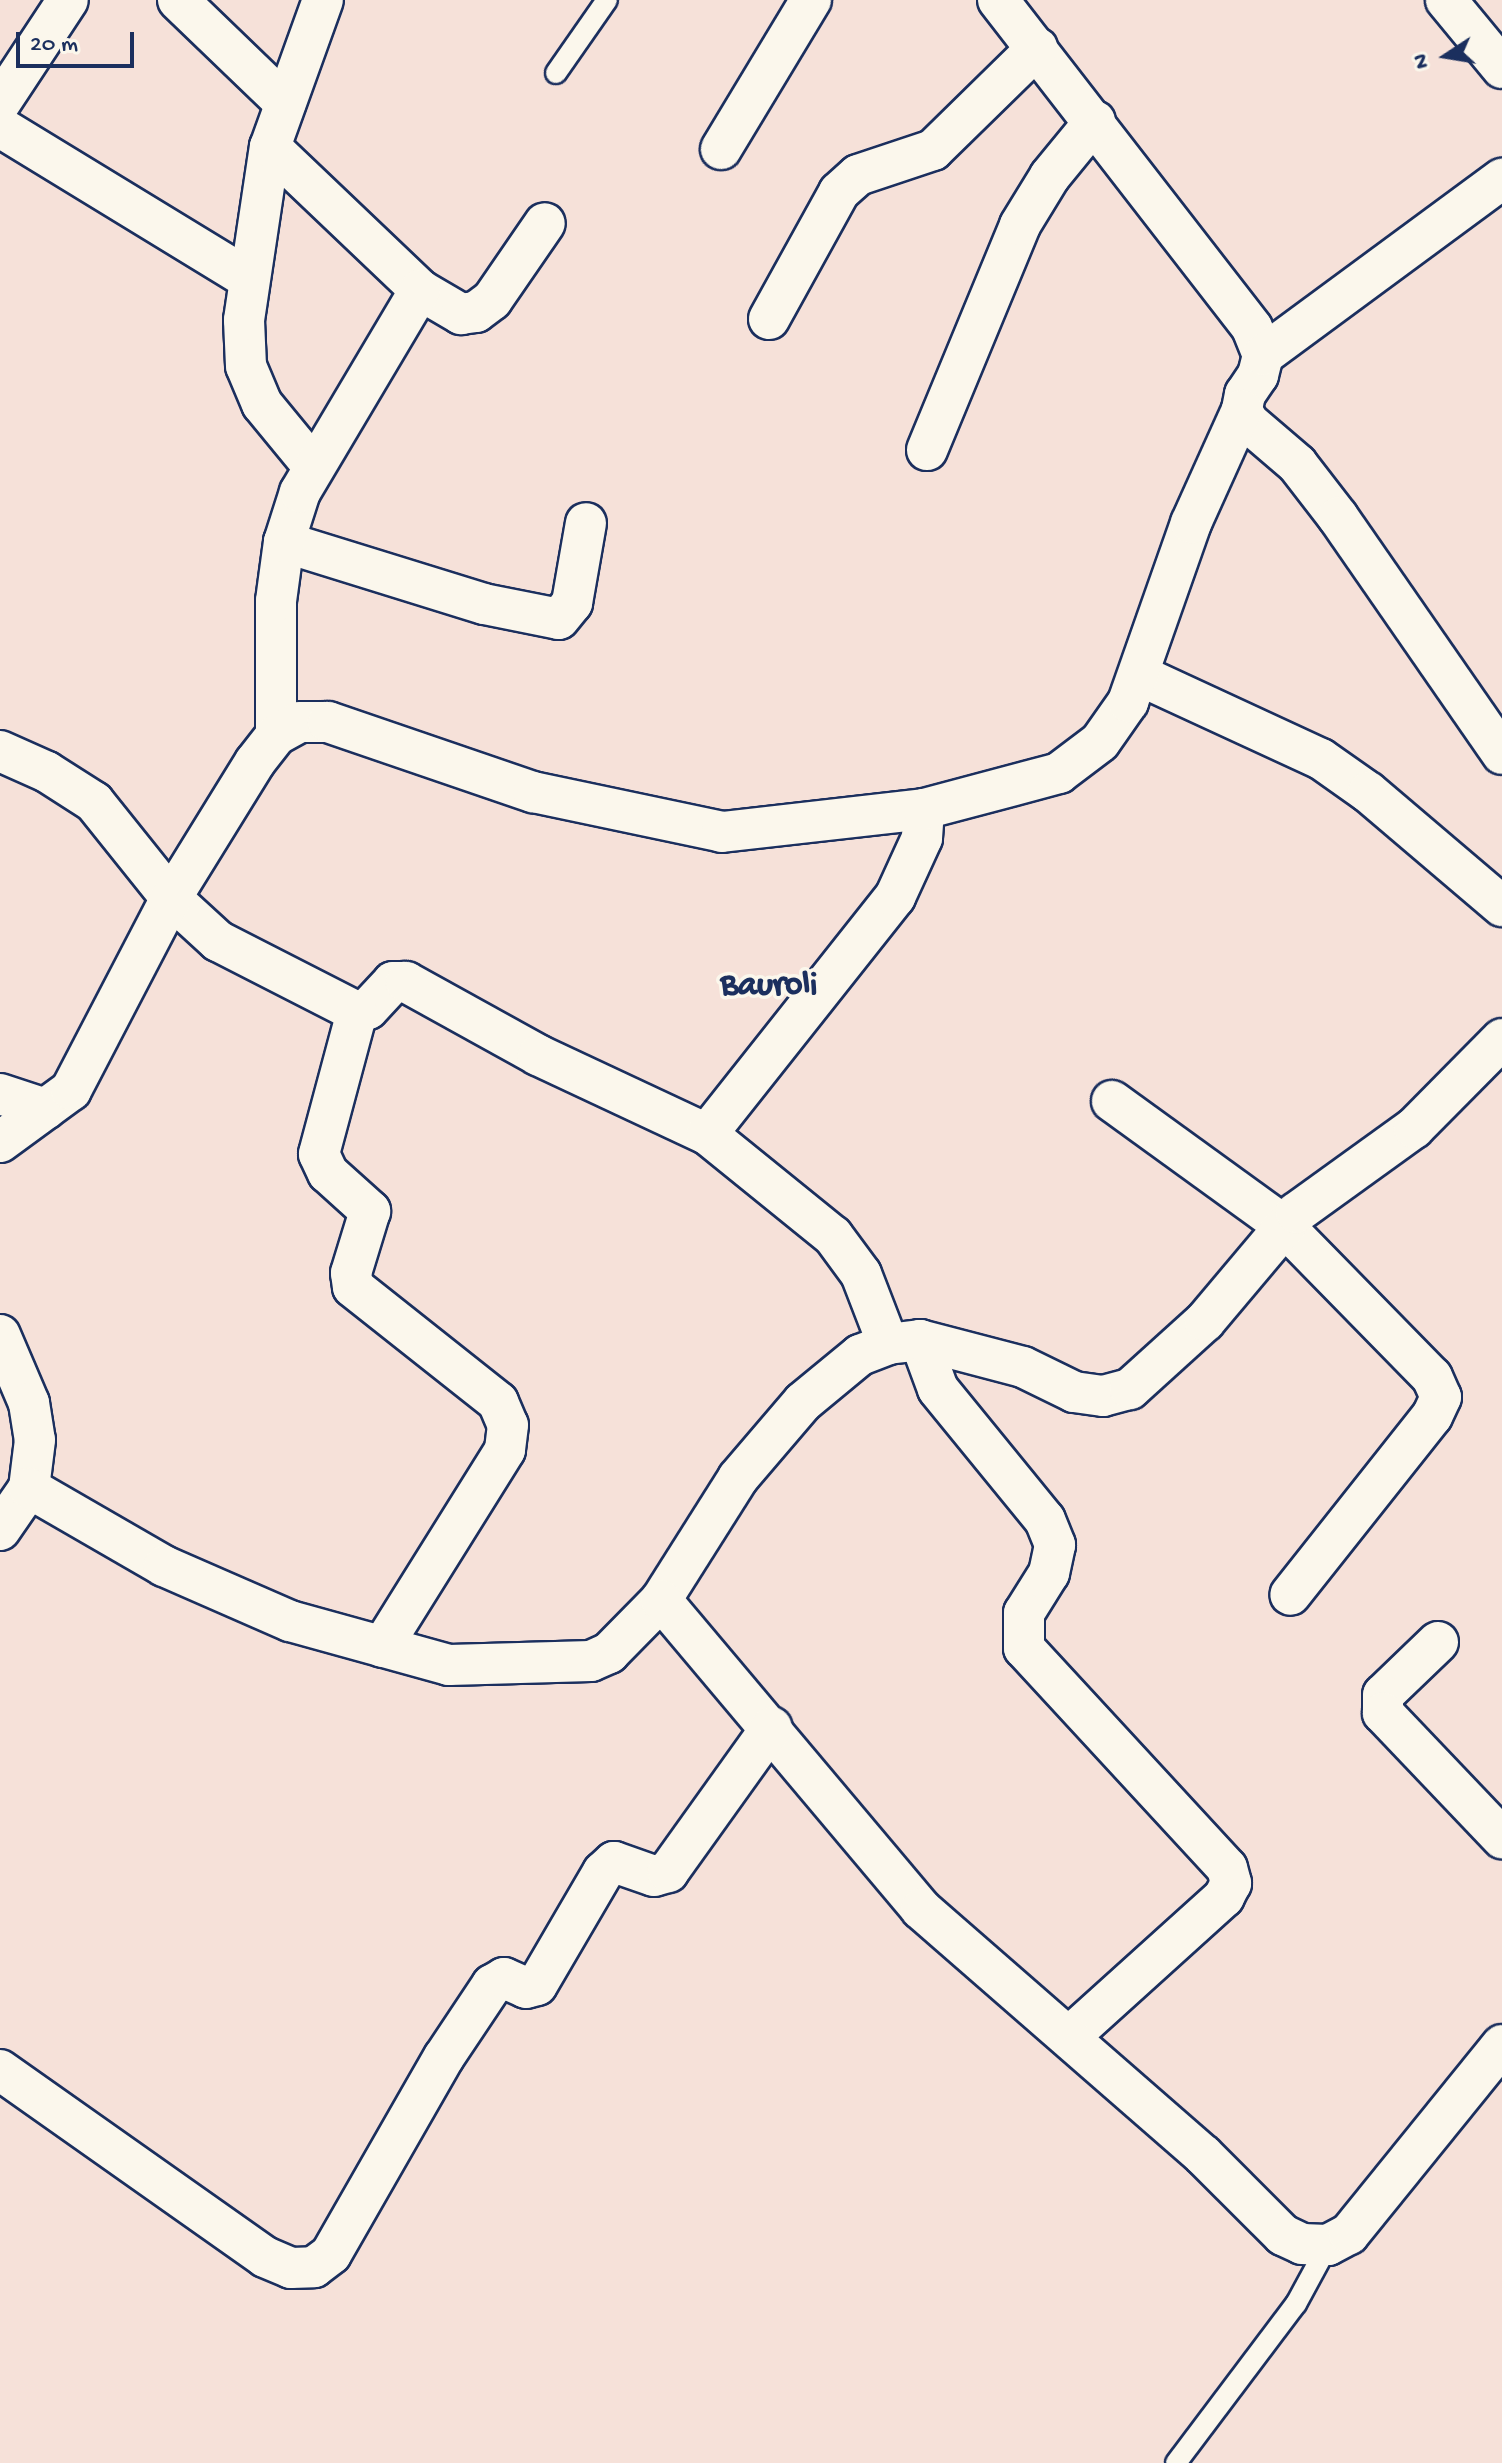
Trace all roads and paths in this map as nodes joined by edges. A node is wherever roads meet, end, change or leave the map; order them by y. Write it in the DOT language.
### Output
graph roads {
  1 [pos="68,0"];
  2 [pos="178,0"];
  3 [pos="323,0"];
  4 [pos="607,0"];
  5 [pos="811,0"];
  6 [pos="998,0"];
  7 [pos="1446,0"];
  8 [pos="1037,48"];
  9 [pos="1502,68"];
  10 [pos="556,73"];
  11 [pos="0,103"];
  12 [pos="285,103"];
  13 [pos="1095,121"];
  14 [pos="0,127"];
  15 [pos="270,147"];
  16 [pos="721,149"];
  17 [pos="1502,179"];
  18 [pos="545,223"];
  19 [pos="249,279"];
  20 [pos="420,290"];
  21 [pos="769,319"];
  22 [pos="1263,355"];
  23 [pos="1242,410"];
  24 [pos="927,450"];
  25 [pos="313,466"];
  26 [pos="586,523"];
  27 [pos="284,542"];
  28 [pos="1139,675"];
  29 [pos="276,735"];
  30 [pos="0,751"];
  31 [pos="1502,754"];
  32 [pos="924,809"];
  33 [pos="171,898"];
  34 [pos="1502,906"];
  35 [pos="357,1012"];
  36 [pos="1502,1039"];
  37 [pos="0,1094"];
  38 [pos="1112,1101"];
  39 [pos="46,1109"];
  40 [pos="707,1134"];
  41 [pos="0,1142"];
  42 [pos="1283,1225"];
  43 [pos="0,1335"];
  44 [pos="904,1342"];
  45 [pos="29,1488"];
  46 [pos="0,1530"];
  47 [pos="1290,1595"];
  48 [pos="661,1600"];
  49 [pos="1438,1642"];
  50 [pos="382,1647"];
  51 [pos="772,1727"];
  52 [pos="1502,1838"];
  53 [pos="1069,2037"];
  54 [pos="1502,2045"];
  55 [pos="0,2070"];
  56 [pos="1328,2245"];
  57 [pos="1176,2463"];
  1 -- 11 [label="street"];
  2 -- 12 [label="street"];
  3 -- 12 [label="street"];
  4 -- 10 [label="lane"];
  5 -- 16 [label="street"];
  6 -- 8 [label="street"];
  7 -- 9 [label="street"];
  8 -- 13 [label="street"];
  8 -- 21 [label="street"];
  12 -- 15 [label="street"];
  13 -- 22 [label="street"];
  13 -- 24 [label="street"];
  14 -- 19 [label="street"];
  15 -- 19 [label="street"];
  15 -- 20 [label="street"];
  17 -- 22 [label="street"];
  18 -- 20 [label="street"];
  19 -- 25 [label="street"];
  20 -- 25 [label="street"];
  22 -- 23 [label="street"];
  23 -- 28 [label="street"];
  23 -- 31 [label="street"];
  25 -- 27 [label="street"];
  26 -- 27 [label="street"];
  27 -- 29 [label="street"];
  28 -- 32 [label="street"];
  28 -- 34 [label="street"];
  29 -- 32 [label="street"];
  29 -- 33 [label="street"];
  30 -- 33 [label="street"];
  32 -- 40 [label="street"];
  33 -- 35 [label="street"];
  33 -- 39 [label="street"];
  35 -- 40 [label="street"];
  35 -- 50 [label="street"];
  36 -- 42 [label="street"];
  37 -- 39 [label="street"];
  38 -- 42 [label="street"];
  39 -- 41 [label="street"];
  40 -- 44 [label="street"];
  42 -- 44 [label="street"];
  42 -- 47 [label="street"];
  43 -- 45 [label="street"];
  44 -- 48 [label="street"];
  44 -- 53 [label="street"];
  45 -- 46 [label="street"];
  45 -- 50 [label="street"];
  48 -- 50 [label="street"];
  48 -- 51 [label="street"];
  49 -- 52 [label="street"];
  51 -- 53 [label="street"];
  51 -- 55 [label="street"];
  53 -- 56 [label="street"];
  54 -- 56 [label="street"];
  56 -- 57 [label="lane"];
}
